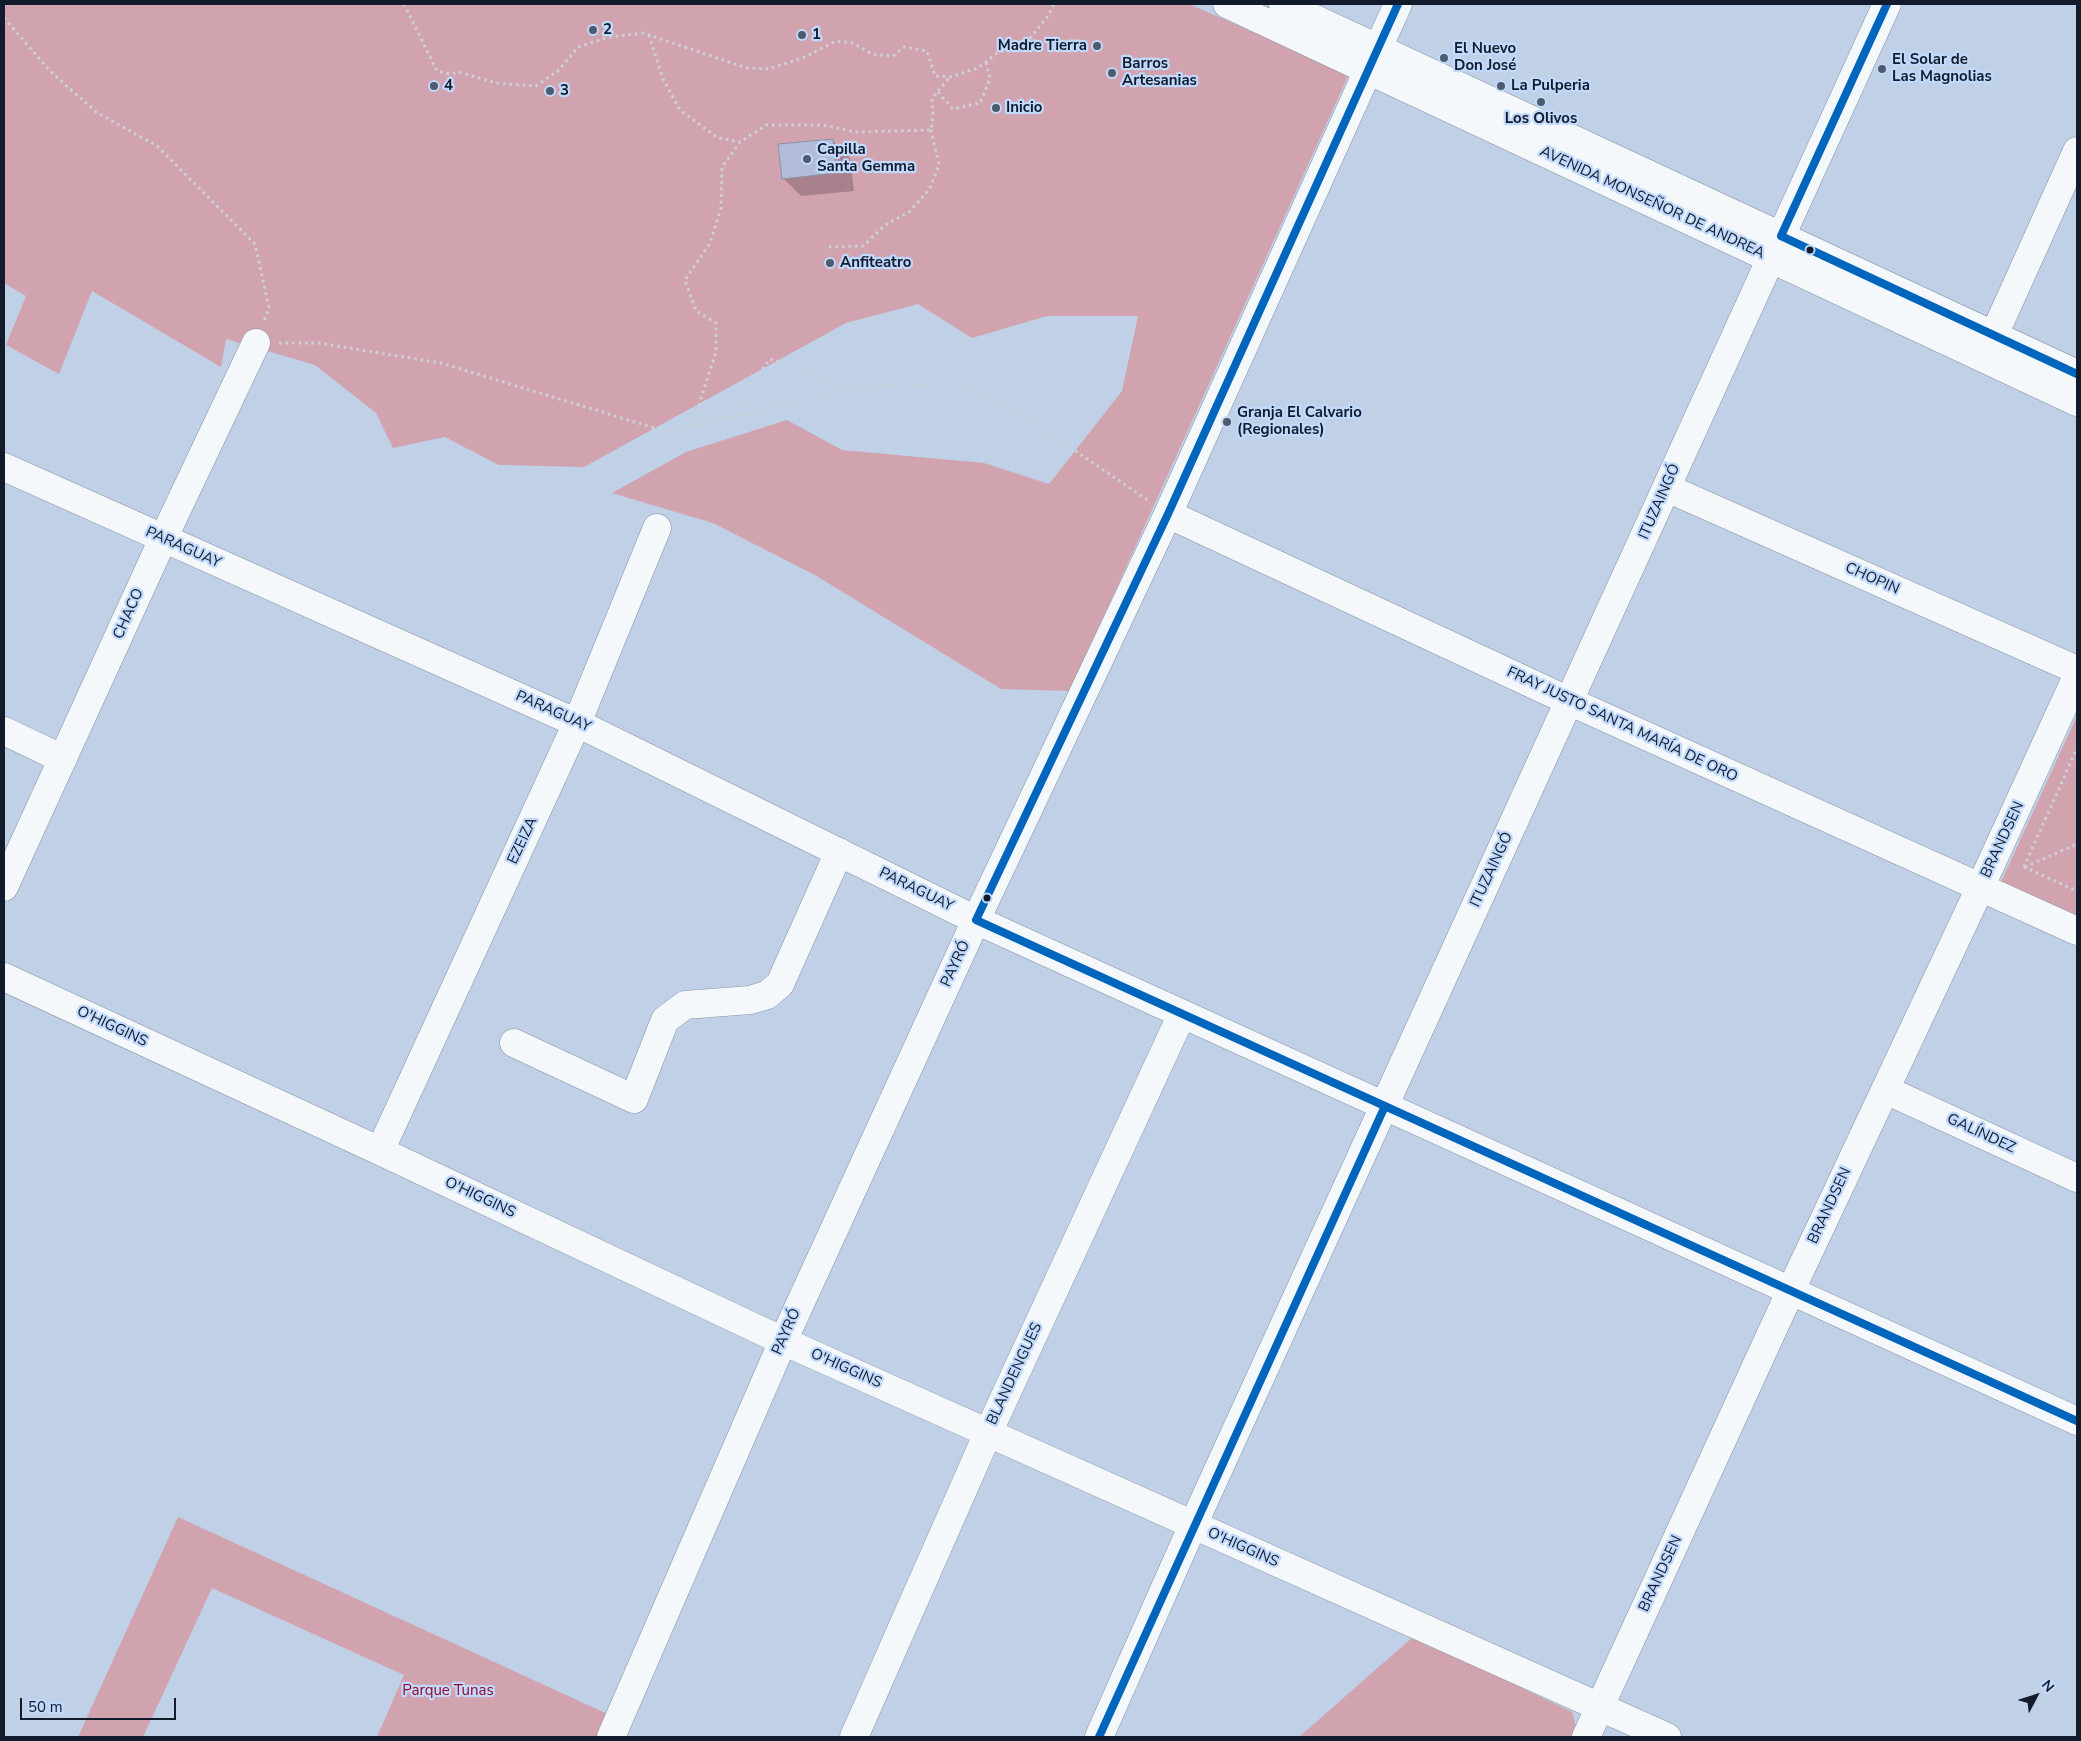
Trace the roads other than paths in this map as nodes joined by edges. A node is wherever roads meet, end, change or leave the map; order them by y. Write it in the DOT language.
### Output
graph roads {
  1 [pos="1227,4"];
  2 [pos="1283,4"];
  3 [pos="1398,4"];
  4 [pos="1887,4"];
  5 [pos="1373,60"];
  6 [pos="2077,151"];
  7 [pos="1776,247"];
  8 [pos="1994,335"];
  9 [pos="256,343"];
  10 [pos="2077,374"];
  11 [pos="2077,402"];
  12 [pos="4,467"];
  13 [pos="1667,488"];
  14 [pos="1168,514"];
  15 [pos="657,528"];
  16 [pos="163,540"];
  17 [pos="2077,670"];
  18 [pos="2077,676"];
  19 [pos="1569,701"];
  20 [pos="577,723"];
  21 [pos="4,732"];
  22 [pos="63,759"];
  23 [pos="839,852"];
  24 [pos="4,887"];
  25 [pos="1980,888"];
  26 [pos="976,920"];
  27 [pos="2077,931"];
  28 [pos="4,977"];
  29 [pos="1182,1014"];
  30 [pos="514,1043"];
  31 [pos="1886,1090"];
  32 [pos="1385,1106"];
  33 [pos="380,1151"];
  34 [pos="2077,1178"];
  35 [pos="1790,1290"];
  36 [pos="783,1341"];
  37 [pos="2077,1421"];
  38 [pos="988,1433"];
  39 [pos="1193,1525"];
  40 [pos="1599,1708"];
  41 [pos="611,1737"];
  42 [pos="854,1737"];
  43 [pos="1099,1737"];
  44 [pos="1586,1737"];
  45 [pos="1667,1737"];
  1 -- 5 [label="street, AVENIDA MONSEÑOR DE ANDREA"];
  2 -- 5 [label="street, AVENIDA MONSEÑOR DE ANDREA"];
  3 -- 5 [label="street, PAYRÓ"];
  4 -- 7 [label="street, ITUZAINGÓ"];
  5 -- 7 [label="street, AVENIDA MONSEÑOR DE ANDREA"];
  5 -- 14 [label="street, PAYRÓ"];
  6 -- 8 [label="street"];
  7 -- 8 [label="street, AVENIDA MONSEÑOR DE ANDREA"];
  7 -- 11 [label="street, AVENIDA MONSEÑOR DE ANDREA"];
  7 -- 13 [label="street, ITUZAINGÓ"];
  8 -- 10 [label="street, AVENIDA MONSEÑOR DE ANDREA"];
  9 -- 16 [label="street, CHACO"];
  12 -- 16 [label="street, PARAGUAY"];
  13 -- 17 [label="street, CHOPIN"];
  13 -- 19 [label="street, ITUZAINGÓ"];
  14 -- 19 [label="street, FRAY JUSTO SANTA MARÍA DE ORO"];
  14 -- 26 [label="street, PAYRÓ"];
  15 -- 20 [label="street, EZEIZA"];
  16 -- 20 [label="street, PARAGUAY"];
  16 -- 22 [label="street, CHACO"];
  18 -- 25 [label="street, BRANDSEN"];
  19 -- 25 [label="street, FRAY JUSTO SANTA MARÍA DE ORO"];
  19 -- 32 [label="street, ITUZAINGÓ"];
  20 -- 23 [label="street, PARAGUAY"];
  20 -- 33 [label="street, EZEIZA"];
  21 -- 22 [label="street"];
  22 -- 24 [label="street, CHACO"];
  23 -- 26 [label="street, PARAGUAY"];
  23 -- 30 [label="street"];
  25 -- 27 [label="street, FRAY JUSTO SANTA MARÍA DE ORO"];
  25 -- 31 [label="street, BRANDSEN"];
  26 -- 29 [label="street, PARAGUAY"];
  26 -- 36 [label="street, PAYRÓ"];
  28 -- 33 [label="street, O'HIGGINS"];
  29 -- 32 [label="street, PARAGUAY"];
  29 -- 38 [label="street, BLANDENGUES"];
  31 -- 34 [label="street, GALÍNDEZ"];
  31 -- 35 [label="street, BRANDSEN"];
  32 -- 35 [label="street, PARAGUAY"];
  32 -- 39 [label="street, ITUZAINGÓ"];
  33 -- 36 [label="street, O'HIGGINS"];
  35 -- 37 [label="street, PARAGUAY"];
  35 -- 40 [label="street, BRANDSEN"];
  36 -- 38 [label="street, O'HIGGINS"];
  36 -- 41 [label="street, PAYRÓ"];
  38 -- 39 [label="street, O'HIGGINS"];
  38 -- 42 [label="street, BLANDENGUES"];
  39 -- 40 [label="street, O'HIGGINS"];
  39 -- 43 [label="street, ITUZAINGÓ"];
  40 -- 44 [label="street, BRANDSEN"];
  40 -- 45 [label="street, O'HIGGINS"];
}
